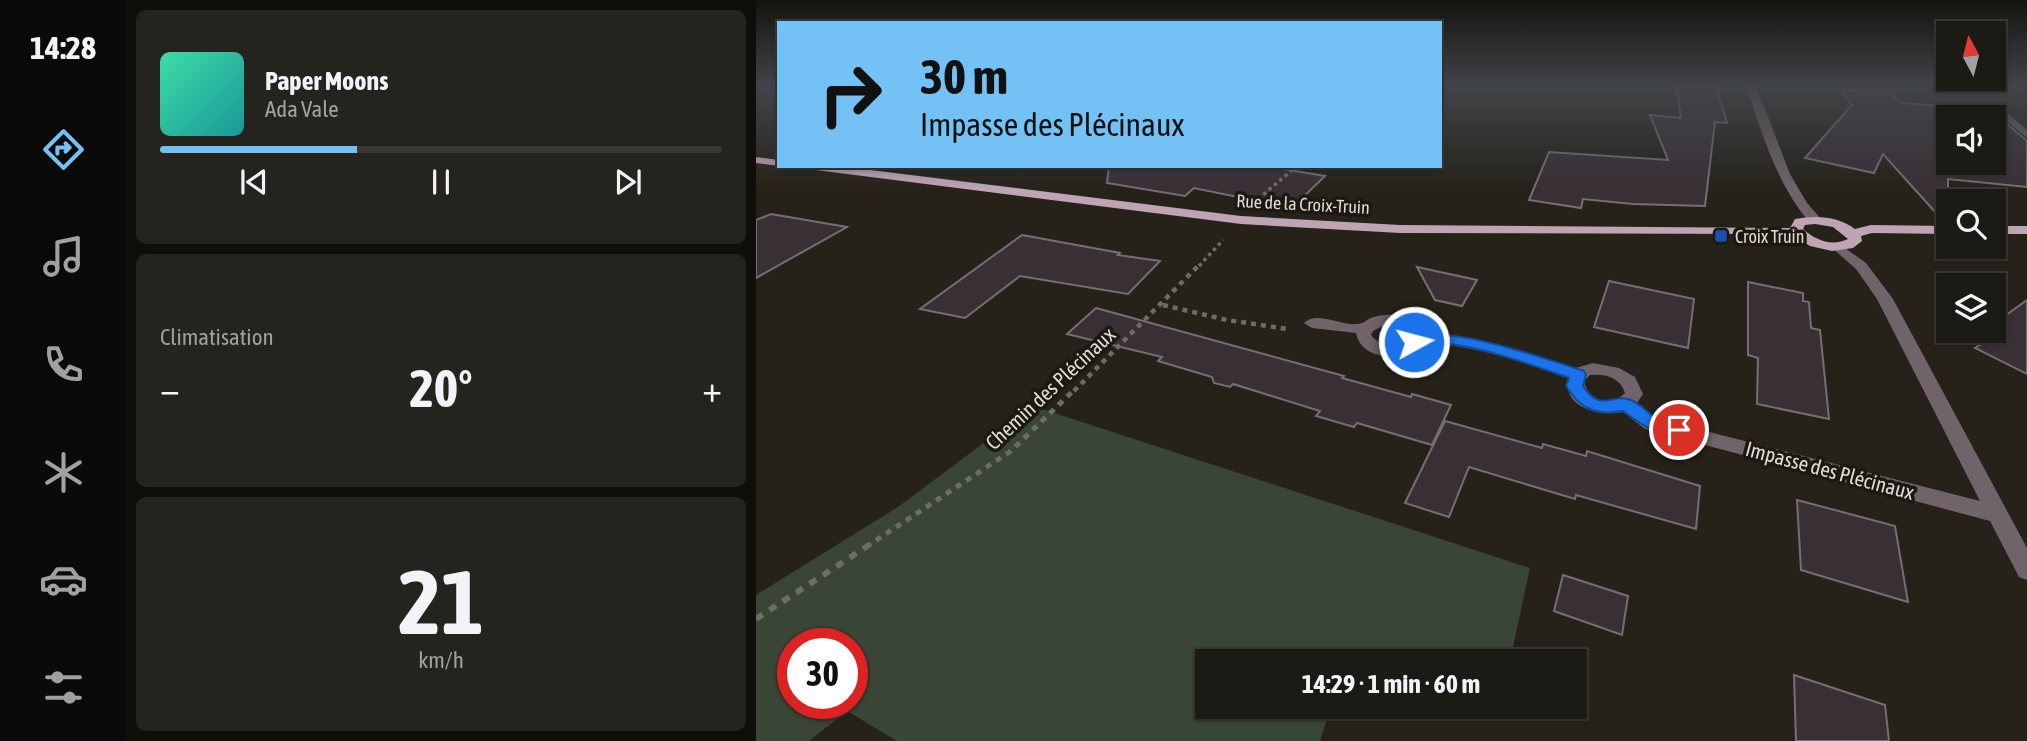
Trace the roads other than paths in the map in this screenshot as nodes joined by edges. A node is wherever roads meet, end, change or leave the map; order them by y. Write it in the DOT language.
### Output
graph roads {
  1 [pos="1764,121"];
  2 [pos="2010,121"];
  3 [pos="2027,135"];
  4 [pos="756,160"];
  5 [pos="777,163"];
  6 [pos="823,168"];
  7 [pos="1815,220"];
  8 [pos="1936,230"];
  9 [pos="2006,230"];
  10 [pos="2027,230"];
  11 [pos="1799,233"];
  12 [pos="1853,233"];
  13 [pos="1838,247"];
  14 [pos="1312,323"];
  15 [pos="1365,329"];
  16 [pos="1416,337"];
  17 [pos="1578,375"];
  18 [pos="1626,404"];
  19 [pos="1998,514"];
  20 [pos="2027,570"];
  1 -- 7 [label="street"];
  2 -- 3 [label="street"];
  4 -- 5 [label="main road"];
  6 -- 11 [label="main road, Rue de la Croix-Truin"];
  7 -- 11 [label="main road"];
  7 -- 12 [label="main road"];
  8 -- 12 [label="main road"];
  9 -- 10 [label="main road"];
  11 -- 13 [label="main road, Rue de la Croix-Truin"];
  12 -- 13 [label="main road"];
  13 -- 19 [label="street"];
  14 -- 15 [label="street"];
  15 -- 16 [label="street"];
  15 -- 16 [label="street"];
  16 -- 17 [label="street"];
  17 -- 18 [label="street"];
  17 -- 18 [label="street"];
  18 -- 19 [label="street, Impasse des Plécinaux"];
  19 -- 20 [label="street"];
}
